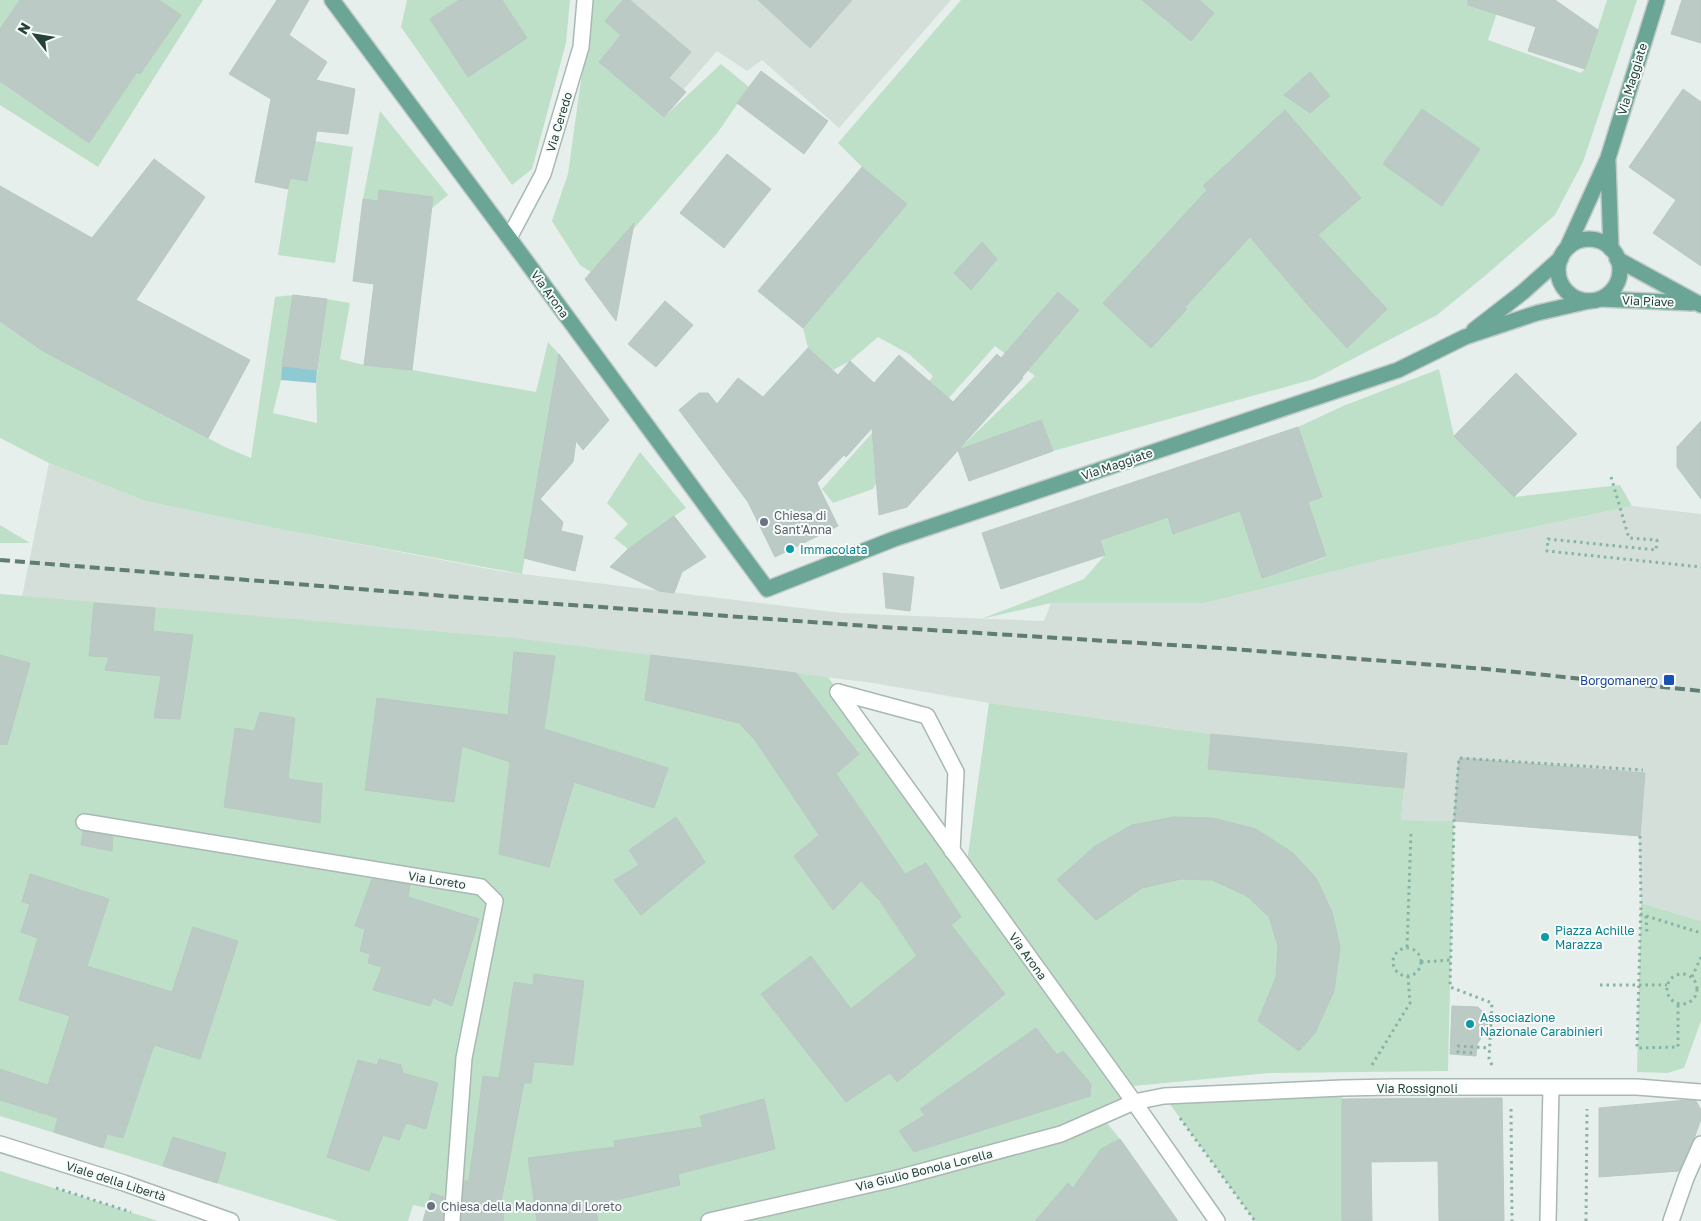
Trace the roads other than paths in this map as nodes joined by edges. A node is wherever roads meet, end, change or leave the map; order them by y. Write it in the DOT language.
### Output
graph roads {
  1 [pos="332,0"];
  2 [pos="585,0"];
  3 [pos="1657,0"];
  4 [pos="1608,158"];
  5 [pos="510,238"];
  6 [pos="1564,253"];
  7 [pos="1614,254"];
  8 [pos="1595,300"];
  9 [pos="1698,304"];
  10 [pos="1465,337"];
  11 [pos="767,589"];
  12 [pos="84,822"];
  13 [pos="952,851"];
  14 [pos="1551,1088"];
  15 [pos="1701,1092"];
  16 [pos="1134,1102"];
  17 [pos="0,1144"];
  18 [pos="1701,1144"];
  19 [pos="232,1221"];
  20 [pos="452,1221"];
  21 [pos="709,1221"];
  22 [pos="1217,1221"];
  23 [pos="1548,1221"];
  24 [pos="1671,1221"];
  1 -- 5 [label="main road, Via Arona"];
  2 -- 5 [label="street, Via Ceredo"];
  3 -- 4 [label="main road, Via Maggiate"];
  4 -- 6 [label="main road, Via Maggiate"];
  4 -- 7 [label="main road, Via Maggiate"];
  5 -- 11 [label="main road, Via Arona"];
  6 -- 7 [label="main road"];
  6 -- 8 [label="main road"];
  6 -- 10 [label="main road, Via Maggiate"];
  7 -- 8 [label="main road"];
  7 -- 9 [label="main road, Via Piave"];
  8 -- 9 [label="main road, Via Piave"];
  8 -- 10 [label="main road, Via Maggiate"];
  10 -- 11 [label="main road, Via Maggiate"];
  12 -- 20 [label="street, Via Loreto"];
  13 -- 13 [label="street, Via Arona"];
  13 -- 16 [label="street, Via Arona"];
  14 -- 15 [label="street, Via Rossignoli"];
  14 -- 16 [label="street, Via Rossignoli"];
  14 -- 23 [label="street"];
  16 -- 21 [label="street, Via Giulio Bonola Lorella"];
  16 -- 22 [label="street, Via Arona"];
  17 -- 19 [label="street, Viale della Libertà"];
  18 -- 24 [label="street"];
}
